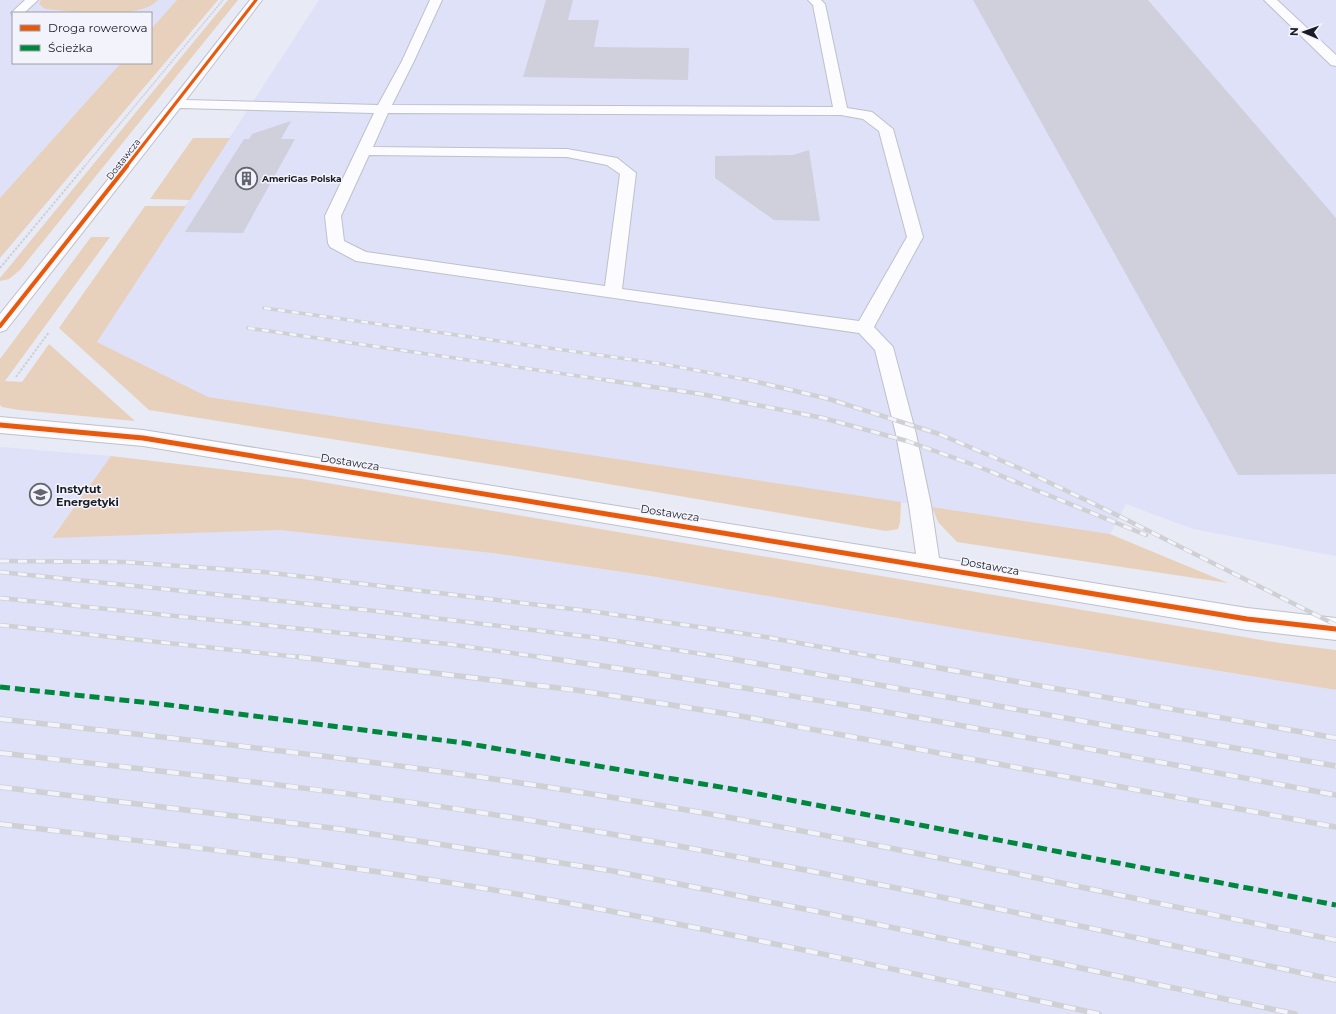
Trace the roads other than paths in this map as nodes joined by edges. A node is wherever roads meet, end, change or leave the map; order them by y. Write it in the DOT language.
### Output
graph roads {
  1 [pos="32,0"];
  2 [pos="256,0"];
  3 [pos="436,0"];
  4 [pos="814,0"];
  5 [pos="1270,0"];
  6 [pos="18,12"];
  7 [pos="1336,62"];
  8 [pos="176,104"];
  9 [pos="383,110"];
  10 [pos="841,111"];
  11 [pos="363,152"];
  12 [pos="614,293"];
  13 [pos="0,299"];
  14 [pos="22,299"];
  15 [pos="0,326"];
  16 [pos="864,328"];
  17 [pos="0,424"];
  18 [pos="930,566"];
  19 [pos="1336,629"];
  1 -- 6 [label="street"];
  2 -- 8 [label="street, Dostawcza"];
  3 -- 9 [label="street"];
  4 -- 10 [label="street"];
  5 -- 7 [label="street"];
  8 -- 9 [label="street"];
  8 -- 14 [label="street, Dostawcza"];
  9 -- 10 [label="street"];
  9 -- 11 [label="street"];
  10 -- 16 [label="street"];
  11 -- 12 [label="street"];
  11 -- 12 [label="street"];
  12 -- 16 [label="street"];
  13 -- 14 [label="street"];
  14 -- 15 [label="street, Dostawcza"];
  16 -- 18 [label="street"];
  17 -- 18 [label="street, Dostawcza"];
  18 -- 19 [label="street, Dostawcza"];
}
